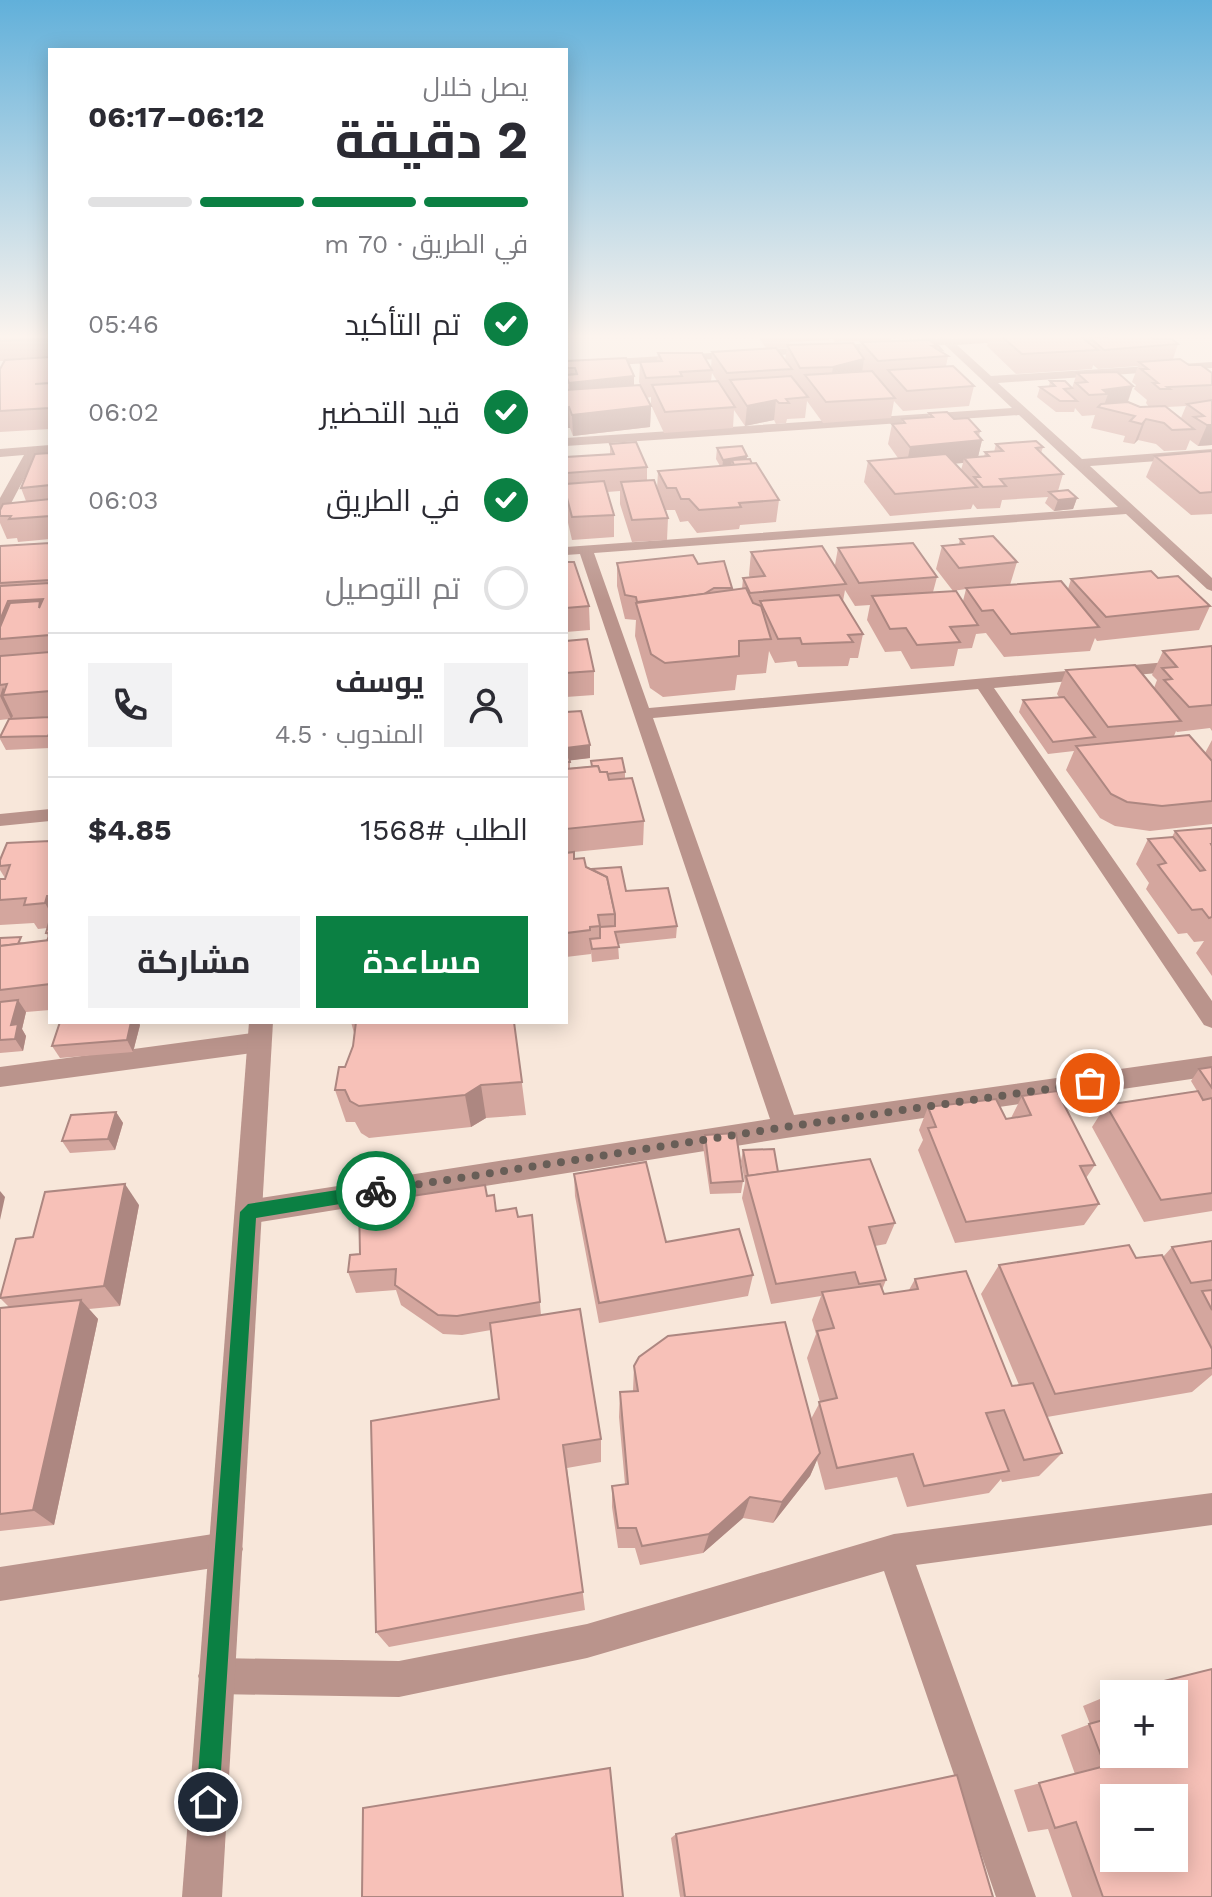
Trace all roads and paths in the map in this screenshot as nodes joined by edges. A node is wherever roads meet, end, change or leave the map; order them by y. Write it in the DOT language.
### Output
graph roads {
  1 [pos="824,425"];
  2 [pos="1038,425"];
  3 [pos="568,442"];
  4 [pos="48,449"];
  5 [pos="33,450"];
  6 [pos="0,453"];
  7 [pos="1212,453"];
  8 [pos="1079,463"];
  9 [pos="1128,510"];
  10 [pos="0,511"];
  11 [pos="576,550"];
  12 [pos="1210,582"];
  13 [pos="1212,663"];
  14 [pos="982,683"];
  15 [pos="641,714"];
  16 [pos="48,815"];
  17 [pos="0,820"];
  18 [pos="1212,1019"];
  19 [pos="260,1032"];
  20 [pos="1212,1066"];
  21 [pos="0,1077"];
  22 [pos="786,1127"];
  23 [pos="248,1212"];
  24 [pos="1212,1509"];
  25 [pos="226,1549"];
  26 [pos="894,1551"];
  27 [pos="0,1584"];
  28 [pos="216,1676"];
  29 [pos="202,1897"];
  30 [pos="1016,1897"];
  1 -- 3 [label="street"];
  2 -- 8 [label="street"];
  4 -- 5 [label="street"];
  5 -- 6 [label="street"];
  5 -- 10 [label="street"];
  7 -- 8 [label="street"];
  8 -- 9 [label="street"];
  9 -- 11 [label="street"];
  9 -- 12 [label="street"];
  11 -- 15 [label="street"];
  13 -- 14 [label="street"];
  14 -- 15 [label="street"];
  14 -- 18 [label="street"];
  15 -- 22 [label="street"];
  16 -- 17 [label="street"];
  19 -- 21 [label="street"];
  19 -- 23 [label="street"];
  20 -- 22 [label="street"];
  22 -- 23 [label="street"];
  23 -- 25 [label="street"];
  24 -- 26 [label="street"];
  25 -- 27 [label="street"];
  25 -- 28 [label="street"];
  26 -- 28 [label="street"];
  26 -- 30 [label="street"];
  28 -- 29 [label="street"];
}
